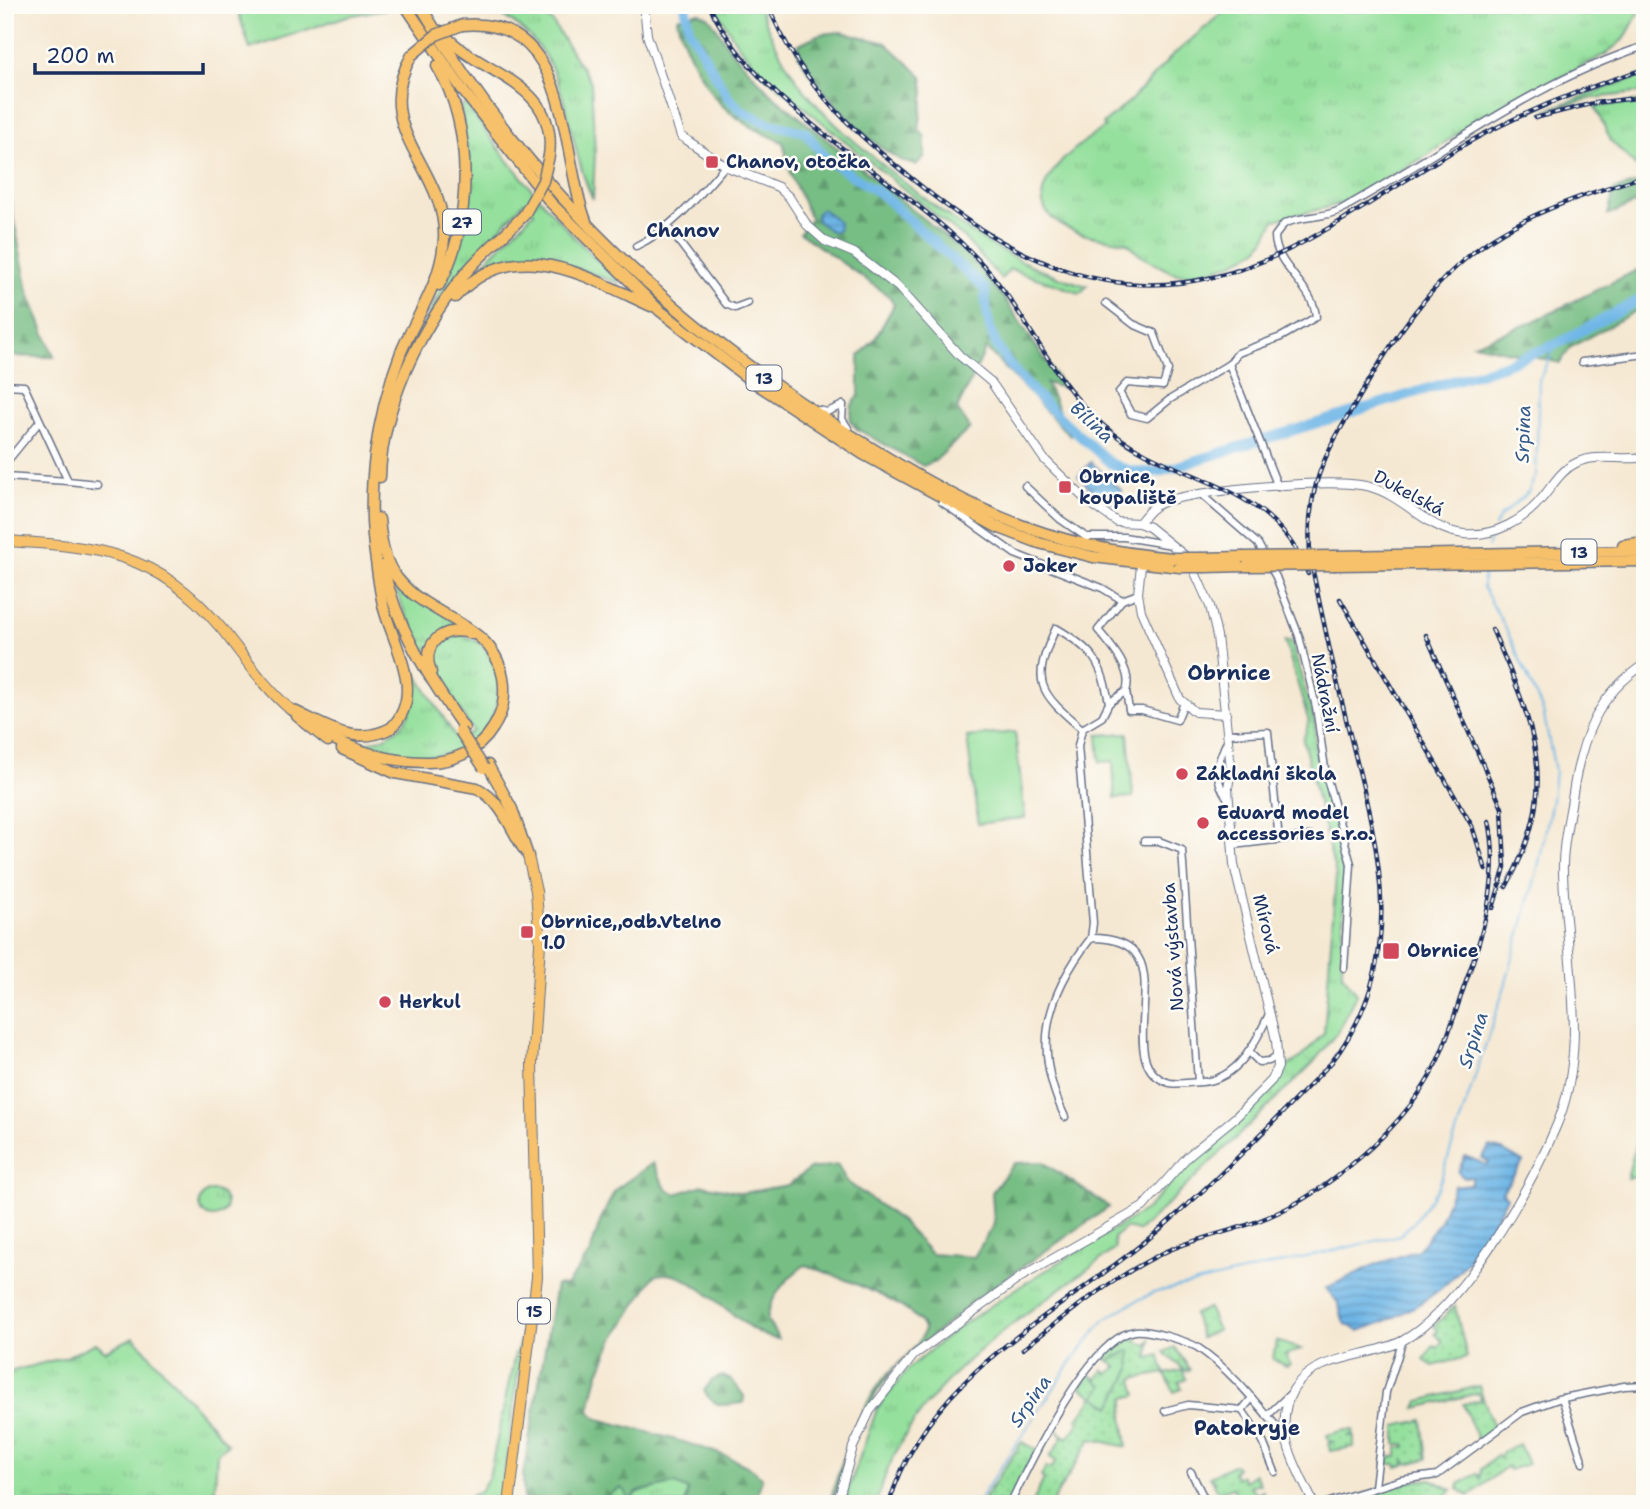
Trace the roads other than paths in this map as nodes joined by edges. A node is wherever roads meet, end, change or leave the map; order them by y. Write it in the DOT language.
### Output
graph roads {
  1 [pos="405,5"];
  2 [pos="422,5"];
  3 [pos="644,5"];
  4 [pos="424,38"];
  5 [pos="1645,46"];
  6 [pos="446,58"];
  7 [pos="725,166"];
  8 [pos="667,226"];
  9 [pos="589,230"];
  10 [pos="636,246"];
  11 [pos="748,303"];
  12 [pos="1106,303"];
  13 [pos="659,310"];
  14 [pos="1645,354"];
  15 [pos="738,359"];
  16 [pos="411,360"];
  17 [pos="1582,362"];
  18 [pos="1229,364"];
  19 [pos="5,385"];
  20 [pos="1163,386"];
  21 [pos="388,398"];
  22 [pos="1169,400"];
  23 [pos="40,421"];
  24 [pos="1645,457"];
  25 [pos="5,464"];
  26 [pos="904,468"];
  27 [pos="5,477"];
  28 [pos="68,481"];
  29 [pos="97,484"];
  30 [pos="1025,486"];
  31 [pos="1278,486"];
  32 [pos="935,496"];
  33 [pos="1203,496"];
  34 [pos="379,519"];
  35 [pos="1139,523"];
  36 [pos="5,541"];
  37 [pos="1645,542"];
  38 [pos="1174,545"];
  39 [pos="1645,551"];
  40 [pos="1563,552"];
  41 [pos="1515,557"];
  42 [pos="1645,561"];
  43 [pos="1618,562"];
  44 [pos="1176,563"];
  45 [pos="1141,565"];
  46 [pos="1645,568"];
  47 [pos="378,574"];
  48 [pos="1138,594"];
  49 [pos="1122,600"];
  50 [pos="481,638"];
  51 [pos="1645,664"];
  52 [pos="1126,691"];
  53 [pos="1109,703"];
  54 [pos="1184,703"];
  55 [pos="290,709"];
  56 [pos="1226,714"];
  57 [pos="1082,729"];
  58 [pos="462,730"];
  59 [pos="1228,737"];
  60 [pos="1229,798"];
  61 [pos="1310,836"];
  62 [pos="1279,840"];
  63 [pos="1144,841"];
  64 [pos="1233,845"];
  65 [pos="526,852"];
  66 [pos="1091,938"];
  67 [pos="1344,968"];
  68 [pos="1270,1011"];
  69 [pos="1248,1051"];
  70 [pos="1278,1055"];
  71 [pos="1198,1082"];
  72 [pos="1065,1117"];
  73 [pos="1403,1340"];
  74 [pos="1645,1385"];
  75 [pos="1291,1393"];
  76 [pos="1252,1398"];
  77 [pos="1562,1398"];
  78 [pos="1242,1410"];
  79 [pos="1165,1411"];
  80 [pos="1267,1416"];
  81 [pos="1283,1434"];
  82 [pos="1583,1463"];
  83 [pos="1191,1472"];
  84 [pos="1275,1472"];
  85 [pos="1375,1487"];
  86 [pos="509,1504"];
  87 [pos="837,1504"];
  88 [pos="1010,1504"];
  89 [pos="1207,1504"];
  90 [pos="1314,1504"];
  91 [pos="1323,1504"];
  1 -- 4 [label="highway, 13"];
  2 -- 6 [label="highway, 13"];
  2 -- 16 [label="highway, 27, bridge"];
  3 -- 7 [label="street"];
  4 -- 6 [label="highway, 13"];
  4 -- 21 [label="highway, 27"];
  5 -- 18 [label="street"];
  6 -- 9 [label="highway, 13"];
  6 -- 13 [label="highway, 13"];
  7 -- 8 [label="street"];
  7 -- 35 [label="street"];
  8 -- 10 [label="street"];
  8 -- 11 [label="street"];
  9 -- 15 [label="highway, 13"];
  9 -- 21 [label="highway, bridge"];
  12 -- 20 [label="street"];
  13 -- 16 [label="highway"];
  13 -- 32 [label="highway, 13"];
  14 -- 17 [label="street"];
  15 -- 26 [label="highway, 13"];
  15 -- 26 [label="street"];
  16 -- 34 [label="highway, 27"];
  18 -- 22 [label="street"];
  18 -- 31 [label="street"];
  19 -- 23 [label="street"];
  20 -- 22 [label="street"];
  20 -- 22 [label="street"];
  21 -- 47 [label="highway, 27"];
  23 -- 25 [label="street"];
  23 -- 28 [label="street"];
  24 -- 31 [label="street, Dukelská"];
  26 -- 44 [label="highway, 13"];
  27 -- 28 [label="street"];
  28 -- 29 [label="street"];
  30 -- 38 [label="street"];
  31 -- 33 [label="street, Dukelská"];
  32 -- 45 [label="highway, 13"];
  32 -- 49 [label="street"];
  33 -- 35 [label="street, Dukelská"];
  33 -- 67 [label="street, Nádražní"];
  34 -- 50 [label="highway"];
  34 -- 58 [label="highway"];
  35 -- 38 [label="street"];
  36 -- 55 [label="main road"];
  37 -- 40 [label="highway"];
  38 -- 56 [label="street, Mírová"];
  39 -- 40 [label="highway, 13"];
  40 -- 41 [label="highway, 13"];
  41 -- 43 [label="highway, 13"];
  41 -- 44 [label="highway, 13, bridge"];
  42 -- 43 [label="highway, 13"];
  43 -- 46 [label="highway"];
  44 -- 45 [label="highway, 13"];
  45 -- 48 [label="street"];
  47 -- 55 [label="highway"];
  47 -- 58 [label="highway"];
  48 -- 49 [label="street"];
  48 -- 54 [label="street"];
  49 -- 52 [label="street"];
  50 -- 55 [label="highway"];
  50 -- 58 [label="highway"];
  51 -- 73 [label="street"];
  52 -- 53 [label="street"];
  52 -- 54 [label="street"];
  53 -- 57 [label="street"];
  53 -- 57 [label="street"];
  54 -- 56 [label="street"];
  55 -- 65 [label="highway"];
  56 -- 59 [label="street, Mírová"];
  57 -- 66 [label="street"];
  58 -- 65 [label="highway, bridge"];
  59 -- 60 [label="street, Mírová"];
  59 -- 60 [label="street, Mírová"];
  59 -- 62 [label="street"];
  60 -- 64 [label="street, Mírová"];
  61 -- 62 [label="street"];
  62 -- 64 [label="street"];
  63 -- 71 [label="street, Nová výstavba"];
  64 -- 68 [label="street, Mírová"];
  65 -- 86 [label="main road, 15"];
  66 -- 71 [label="street, Nová výstavba"];
  66 -- 72 [label="street"];
  68 -- 69 [label="street, Nová výstavba"];
  68 -- 70 [label="street, Mírová"];
  69 -- 70 [label="street"];
  69 -- 71 [label="street, Nová výstavba"];
  70 -- 87 [label="street"];
  73 -- 75 [label="street"];
  73 -- 85 [label="street"];
  74 -- 77 [label="street"];
  75 -- 80 [label="street"];
  75 -- 81 [label="street"];
  76 -- 78 [label="street"];
  76 -- 80 [label="street"];
  76 -- 88 [label="street"];
  77 -- 82 [label="street"];
  77 -- 85 [label="street"];
  78 -- 79 [label="street"];
  78 -- 84 [label="street"];
  80 -- 81 [label="street"];
  81 -- 90 [label="street"];
  83 -- 89 [label="street"];
  85 -- 91 [label="street"];
}
